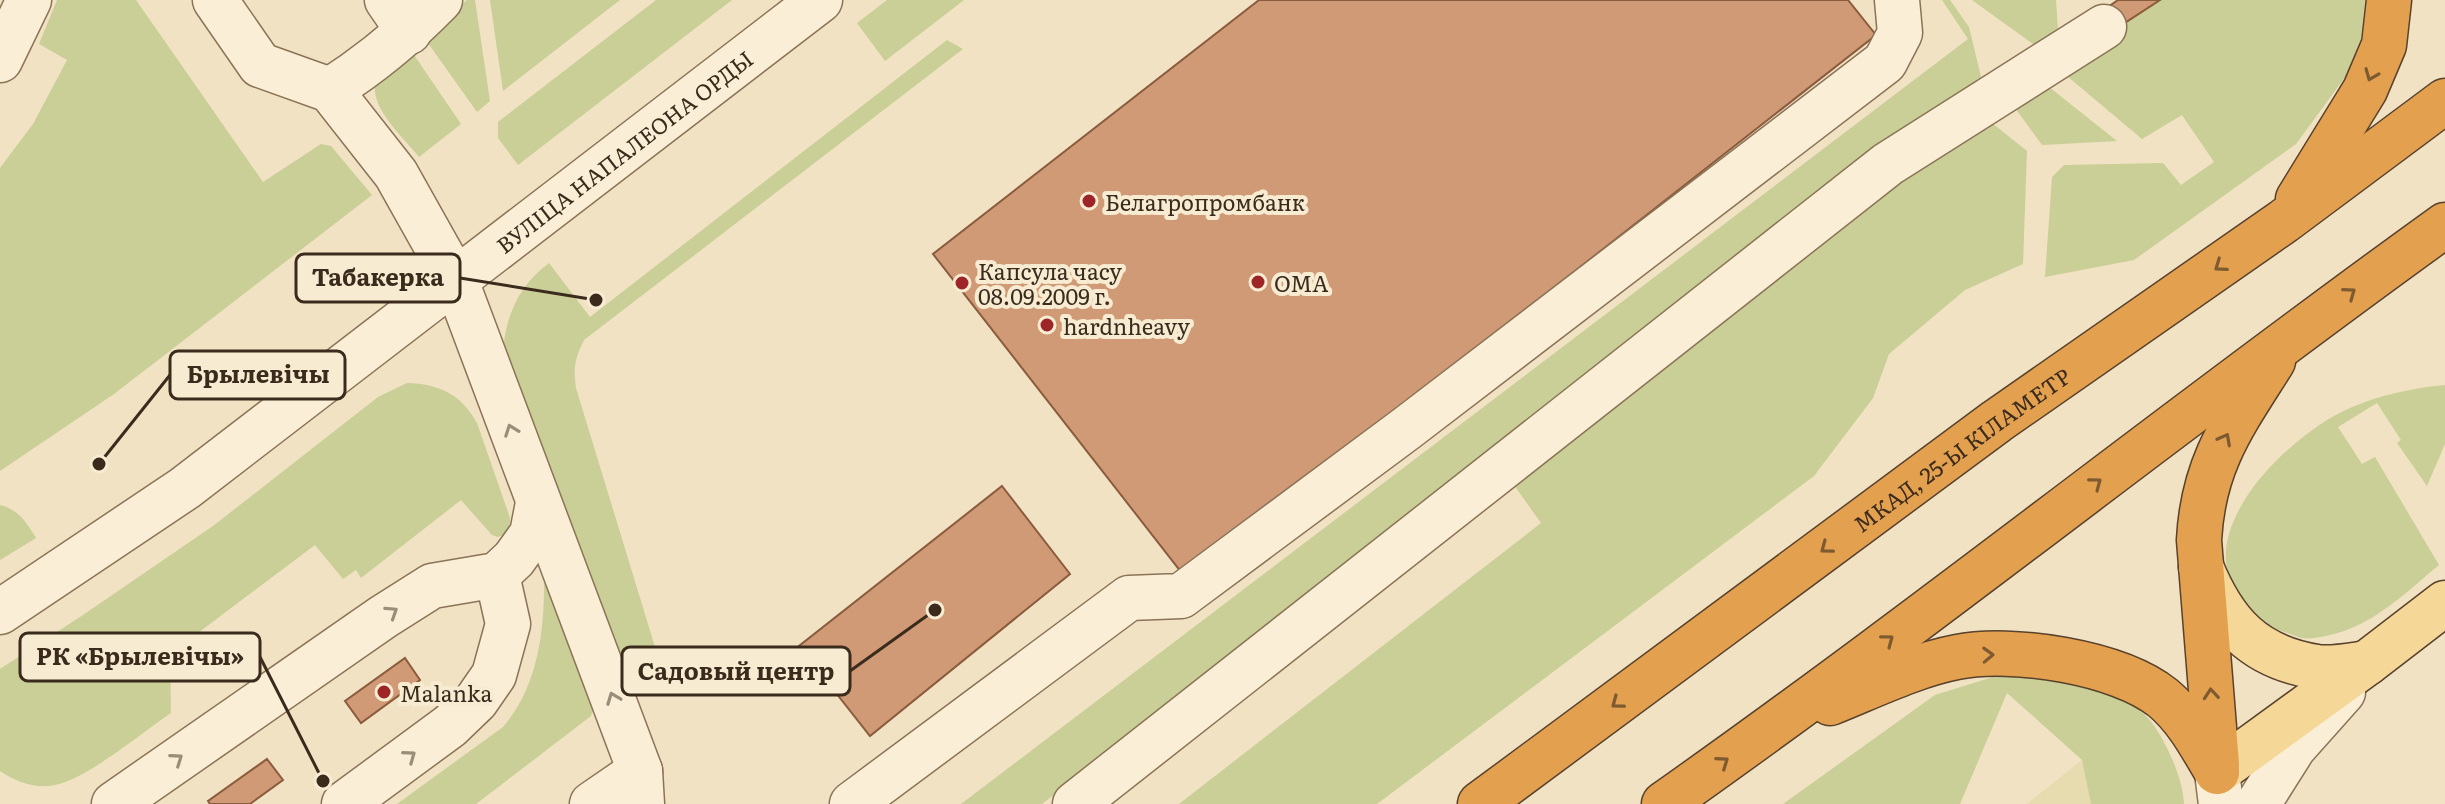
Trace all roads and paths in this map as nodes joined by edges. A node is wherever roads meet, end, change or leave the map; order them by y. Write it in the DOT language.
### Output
graph roads {
  1 [pos="29,0"];
  2 [pos="215,0"];
  3 [pos="440,0"];
  4 [pos="820,0"];
  5 [pos="1897,0"];
  6 [pos="2389,0"];
  7 [pos="398,16"];
  8 [pos="2104,27"];
  9 [pos="0,60"];
  10 [pos="330,90"];
  11 [pos="2445,101"];
  12 [pos="2284,221"];
  13 [pos="2445,225"];
  14 [pos="456,281"];
  15 [pos="2287,338"];
  16 [pos="538,503"];
  17 [pos="2201,567"];
  18 [pos="497,575"];
  19 [pos="2445,603"];
  20 [pos="0,612"];
  21 [pos="2367,663"];
  22 [pos="1782,721"];
  23 [pos="641,787"];
  24 [pos="2219,788"];
  25 [pos="114,804"];
  26 [pos="344,804"];
  27 [pos="592,804"];
  28 [pos="852,804"];
  29 [pos="1075,804"];
  30 [pos="1480,804"];
  31 [pos="1664,804"];
  32 [pos="2258,804"];
  1 -- 9 [label="street"];
  2 -- 10 [label="street"];
  3 -- 7 [label="street"];
  4 -- 14 [label="street, ВУЛІЦА НАПАЛЕОНА ОРДЫ"];
  5 -- 28 [label="street"];
  6 -- 12 [label="highway, one-way"];
  7 -- 10 [label="street"];
  8 -- 29 [label="street"];
  10 -- 14 [label="street"];
  11 -- 12 [label="highway, МКАД, 25-Ы КІЛАМЕТР"];
  12 -- 30 [label="highway, МКАД, 25-Ы КІЛАМЕТР, one-way"];
  15 -- 13 [label="highway, one-way"];
  16 -- 14 [label="street, one-way"];
  14 -- 20 [label="street, ВУЛІЦА НАПАЛЕОНА ОРДЫ"];
  17 -- 15 [label="highway, one-way"];
  22 -- 15 [label="highway, one-way"];
  16 -- 18 [label="street"];
  23 -- 16 [label="street, one-way"];
  17 -- 21 [label="main road"];
  24 -- 17 [label="highway, one-way"];
  25 -- 18 [label="street, one-way"];
  26 -- 18 [label="street, one-way"];
  19 -- 21 [label="main road"];
  21 -- 24 [label="main road"];
  21 -- 32 [label="street"];
  22 -- 24 [label="highway, one-way"];
  31 -- 22 [label="highway, one-way"];
  23 -- 27 [label="street"];
}
